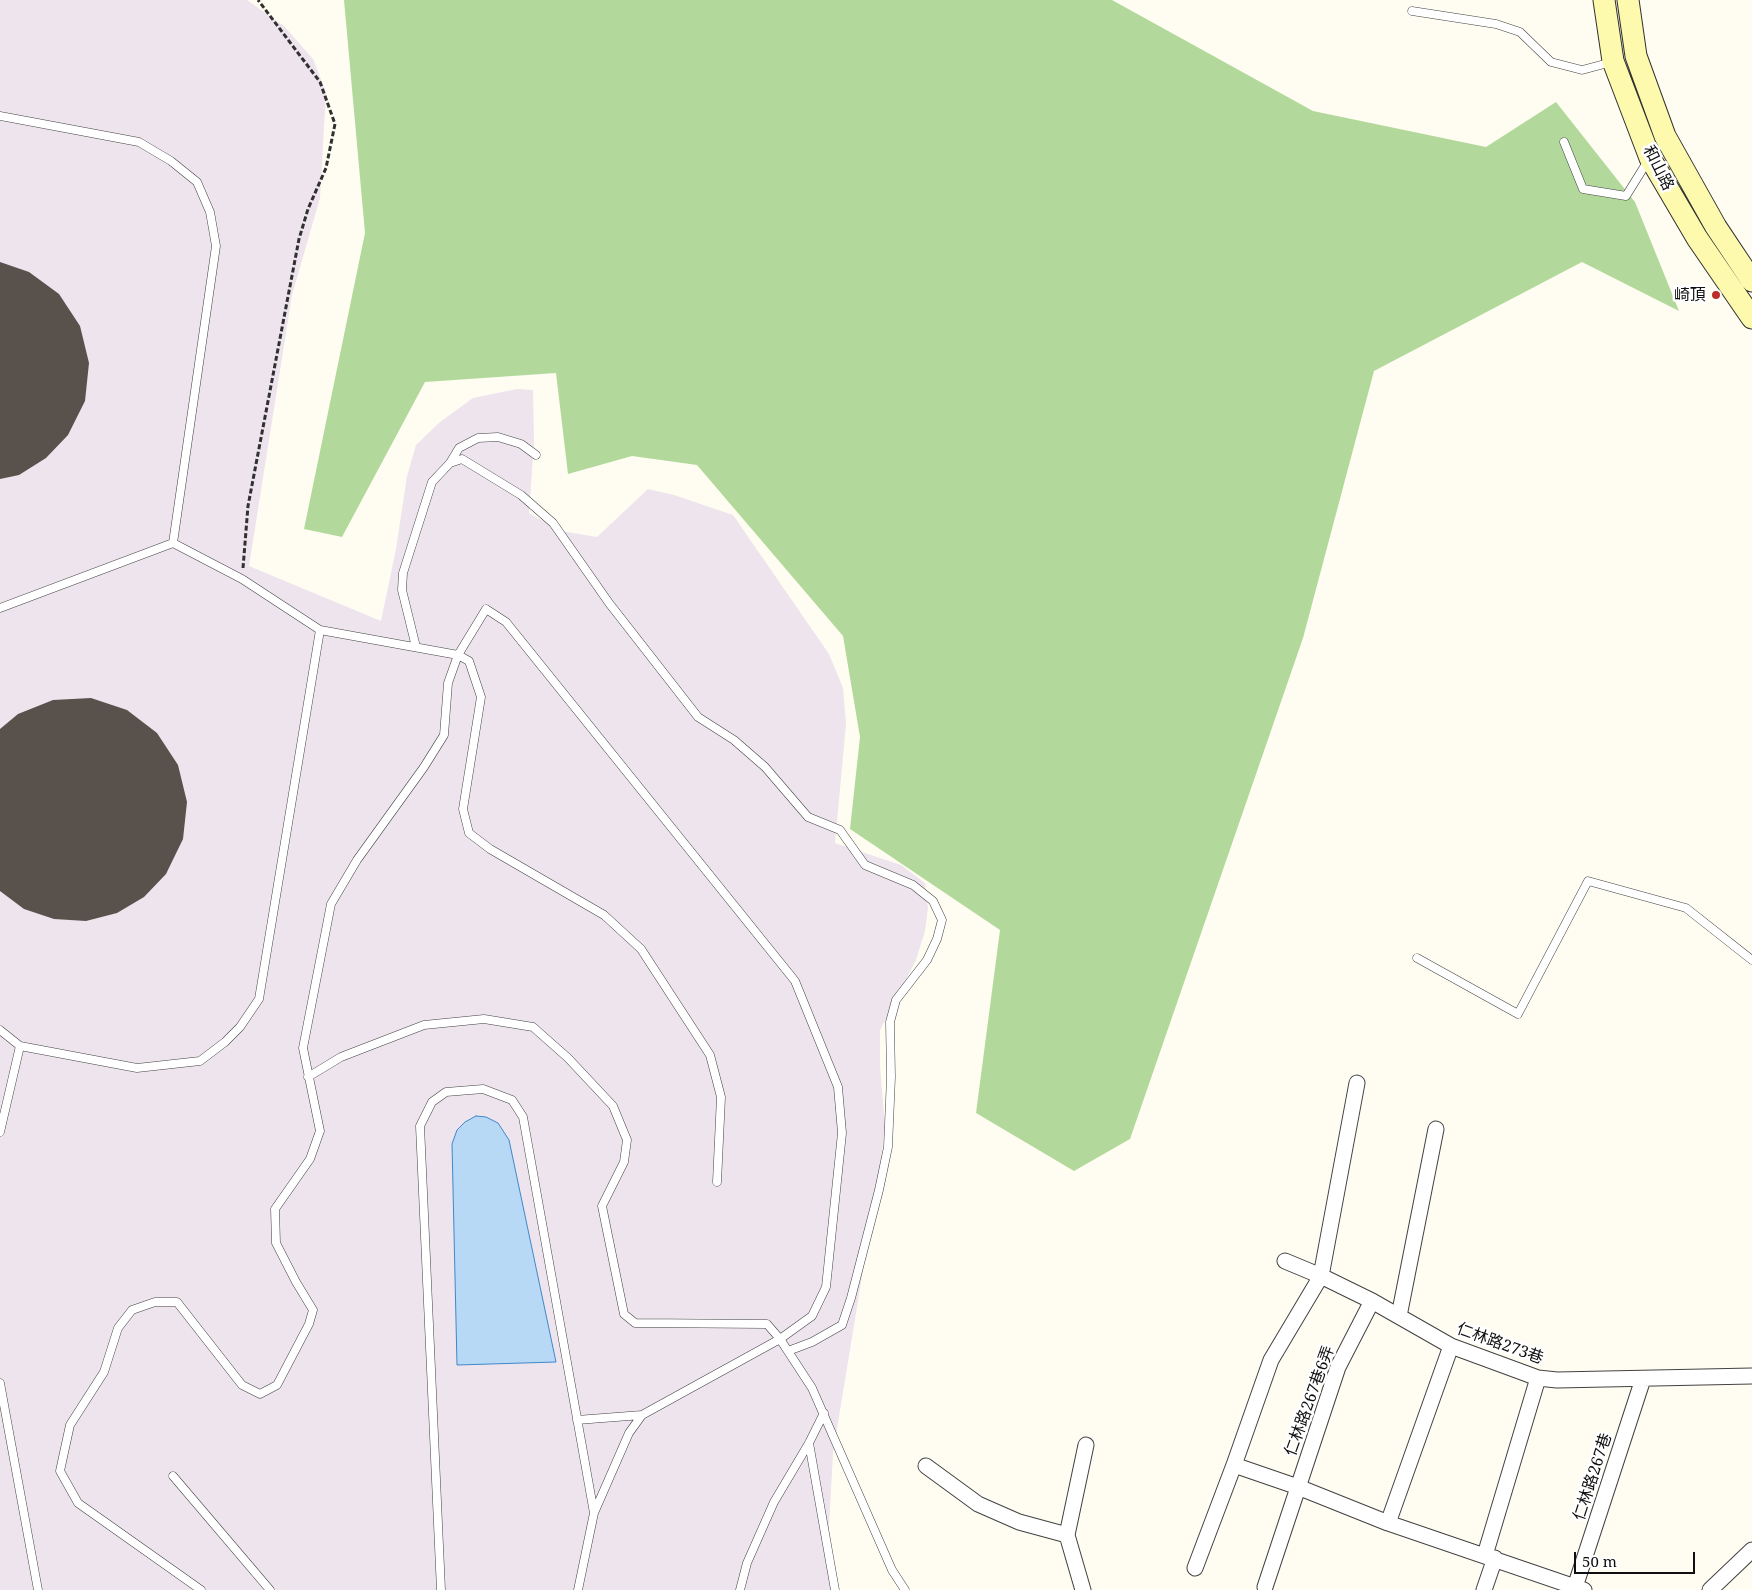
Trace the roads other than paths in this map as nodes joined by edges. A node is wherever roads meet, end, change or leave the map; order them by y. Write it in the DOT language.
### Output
graph roads {
  1 [pos="1604,0"];
  2 [pos="1628,0"];
  3 [pos="1412,11"];
  4 [pos="1624,59"];
  5 [pos="0,116"];
  6 [pos="1564,142"];
  7 [pos="1650,158"];
  8 [pos="1752,281"];
  9 [pos="1752,318"];
  10 [pos="536,454"];
  11 [pos="450,464"];
  12 [pos="173,543"];
  13 [pos="0,608"];
  14 [pos="320,630"];
  15 [pos="416,647"];
  16 [pos="458,655"];
  17 [pos="1417,958"];
  18 [pos="1752,960"];
  19 [pos="0,1030"];
  20 [pos="20,1046"];
  21 [pos="308,1077"];
  22 [pos="1357,1083"];
  23 [pos="1436,1129"];
  24 [pos="0,1132"];
  25 [pos="718,1182"];
  26 [pos="1285,1261"];
  27 [pos="1321,1276"];
  28 [pos="1372,1301"];
  29 [pos="1400,1316"];
  30 [pos="780,1339"];
  31 [pos="1451,1346"];
  32 [pos="788,1351"];
  33 [pos="1752,1376"];
  34 [pos="1538,1378"];
  35 [pos="1644,1379"];
  36 [pos="0,1383"];
  37 [pos="824,1412"];
  38 [pos="642,1415"];
  39 [pos="577,1420"];
  40 [pos="809,1443"];
  41 [pos="1086,1445"];
  42 [pos="926,1466"];
  43 [pos="1234,1466"];
  44 [pos="173,1476"];
  45 [pos="1298,1487"];
  46 [pos="594,1513"];
  47 [pos="1388,1523"];
  48 [pos="1067,1535"];
  49 [pos="1752,1550"];
  50 [pos="1490,1557"];
  51 [pos="1194,1568"];
  52 [pos="1265,1587"];
  53 [pos="1580,1589"];
  54 [pos="38,1590"];
  55 [pos="201,1590"];
  56 [pos="270,1590"];
  57 [pos="441,1590"];
  58 [pos="578,1590"];
  59 [pos="740,1590"];
  60 [pos="835,1590"];
  61 [pos="905,1590"];
  62 [pos="1083,1590"];
  63 [pos="1484,1590"];
  64 [pos="1710,1590"];
  1 -- 4 [label="main road, 和山路"];
  2 -- 4 [label="main road, 和山路"];
  3 -- 4 [label="lane"];
  4 -- 7 [label="main road, 和山路"];
  4 -- 8 [label="main road, 和山路"];
  5 -- 12 [label="lane"];
  6 -- 7 [label="lane"];
  7 -- 9 [label="main road, 和山路"];
  10 -- 11 [label="lane"];
  11 -- 15 [label="lane"];
  11 -- 32 [label="lane"];
  12 -- 13 [label="lane"];
  12 -- 14 [label="lane"];
  14 -- 15 [label="lane"];
  14 -- 20 [label="lane"];
  15 -- 16 [label="lane"];
  16 -- 21 [label="lane"];
  16 -- 25 [label="lane"];
  16 -- 30 [label="lane"];
  17 -- 18 [label="lane"];
  19 -- 20 [label="lane"];
  20 -- 24 [label="lane"];
  21 -- 30 [label="lane"];
  21 -- 55 [label="lane"];
  22 -- 27 [label="street"];
  23 -- 29 [label="street"];
  26 -- 27 [label="street, 仁林路273巷"];
  27 -- 28 [label="street, 仁林路273巷"];
  27 -- 43 [label="street"];
  28 -- 29 [label="street, 仁林路273巷"];
  28 -- 45 [label="street, 仁林路267巷6弄"];
  29 -- 31 [label="street, 仁林路273巷"];
  30 -- 32 [label="lane"];
  30 -- 38 [label="lane"];
  31 -- 34 [label="street, 仁林路273巷"];
  31 -- 47 [label="street"];
  32 -- 37 [label="lane"];
  33 -- 35 [label="street, 仁林路273巷"];
  34 -- 35 [label="street, 仁林路273巷"];
  34 -- 50 [label="street"];
  35 -- 53 [label="street, 仁林路267巷"];
  36 -- 54 [label="lane"];
  37 -- 40 [label="lane"];
  37 -- 61 [label="lane"];
  38 -- 39 [label="lane"];
  38 -- 46 [label="lane"];
  39 -- 46 [label="lane"];
  39 -- 57 [label="lane"];
  40 -- 59 [label="lane"];
  40 -- 60 [label="lane"];
  41 -- 48 [label="street"];
  42 -- 48 [label="street"];
  43 -- 45 [label="street, 仁林路267巷"];
  43 -- 51 [label="street"];
  44 -- 56 [label="lane"];
  45 -- 47 [label="street, 仁林路267巷"];
  45 -- 52 [label="street, 仁林路267巷6弄"];
  46 -- 58 [label="lane"];
  47 -- 50 [label="street, 仁林路267巷"];
  48 -- 62 [label="street"];
  49 -- 64 [label="street"];
  50 -- 53 [label="street, 仁林路267巷"];
  50 -- 63 [label="street"];
}
